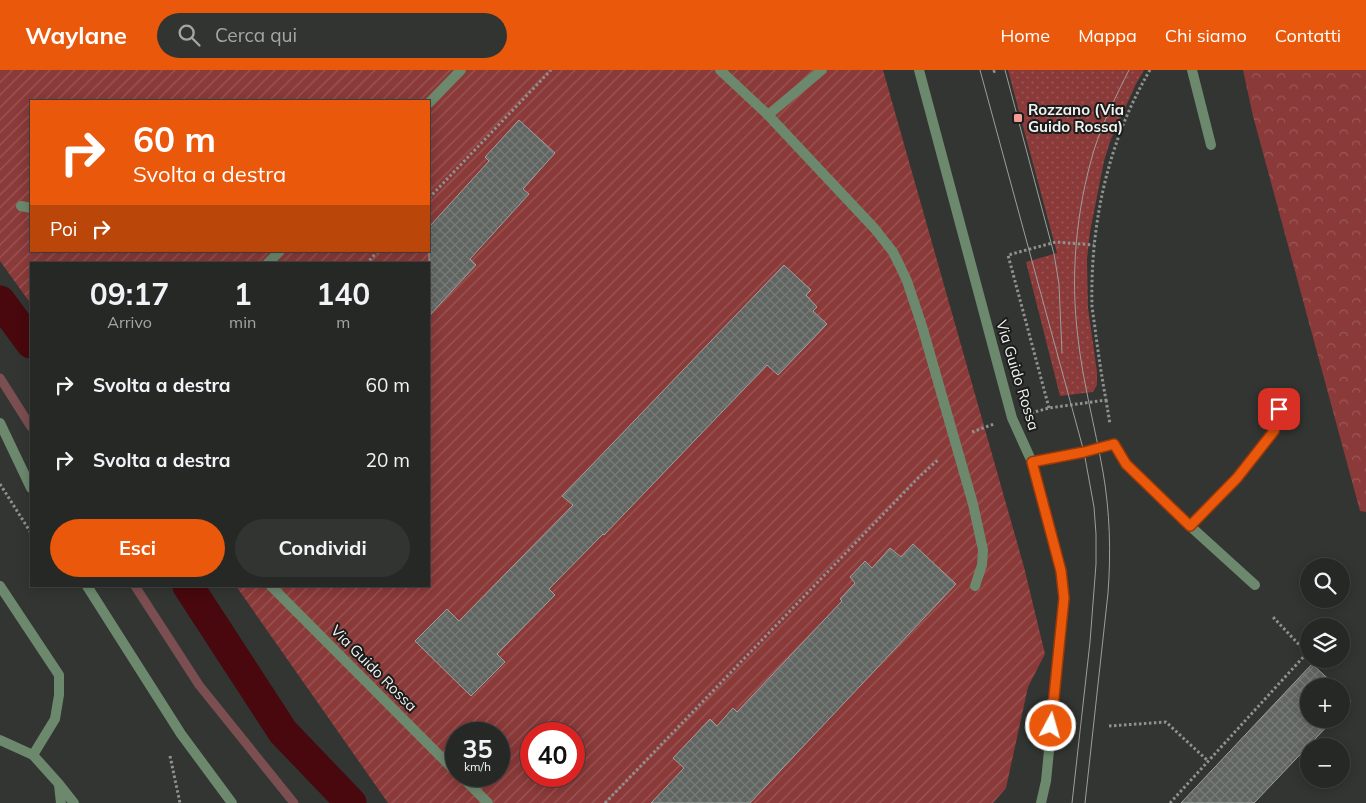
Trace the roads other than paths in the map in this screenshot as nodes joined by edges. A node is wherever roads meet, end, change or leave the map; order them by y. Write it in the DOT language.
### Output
graph roads {
  1 [pos="461,70"];
  2 [pos="720,70"];
  3 [pos="822,70"];
  4 [pos="919,70"];
  5 [pos="1192,70"];
  6 [pos="430,101"];
  7 [pos="768,115"];
  8 [pos="1211,145"];
  9 [pos="279,252"];
  10 [pos="269,262"];
  11 [pos="1279,409"];
  12 [pos="0,423"];
  13 [pos="1032,462"];
  14 [pos="30,486"];
  15 [pos="1190,526"];
  16 [pos="1256,585"];
  17 [pos="0,586"];
  18 [pos="974,586"];
  19 [pos="88,587"];
  20 [pos="271,587"];
  21 [pos="0,740"];
  22 [pos="33,755"];
  23 [pos="445,761"];
  24 [pos="1046,781"];
  25 [pos="59,784"];
  26 [pos="472,787"];
  27 [pos="61,803"];
  28 [pos="74,803"];
  29 [pos="232,803"];
  30 [pos="488,803"];
  31 [pos="1037,803"];
  32 [pos="1041,803"];
  33 [pos="1046,803"];
  1 -- 6 [label="street"];
  2 -- 7 [label="street"];
  3 -- 7 [label="street"];
  4 -- 13 [label="street, Via Guido Rossa"];
  5 -- 8 [label="street"];
  7 -- 18 [label="street"];
  9 -- 10 [label="street"];
  11 -- 15 [label="street"];
  12 -- 14 [label="street"];
  13 -- 15 [label="street"];
  13 -- 24 [label="street, Via Guido Rossa"];
  15 -- 16 [label="street"];
  17 -- 22 [label="street"];
  19 -- 29 [label="street"];
  20 -- 23 [label="street, Via Guido Rossa"];
  21 -- 22 [label="street"];
  22 -- 25 [label="street"];
  24 -- 31 [label="street, Via Guido Rossa"];
  24 -- 32 [label="street, Via Guido Rossa"];
  24 -- 33 [label="street, Via Guido Rossa"];
  25 -- 27 [label="street"];
  25 -- 28 [label="street"];
  26 -- 30 [label="street"];
}
